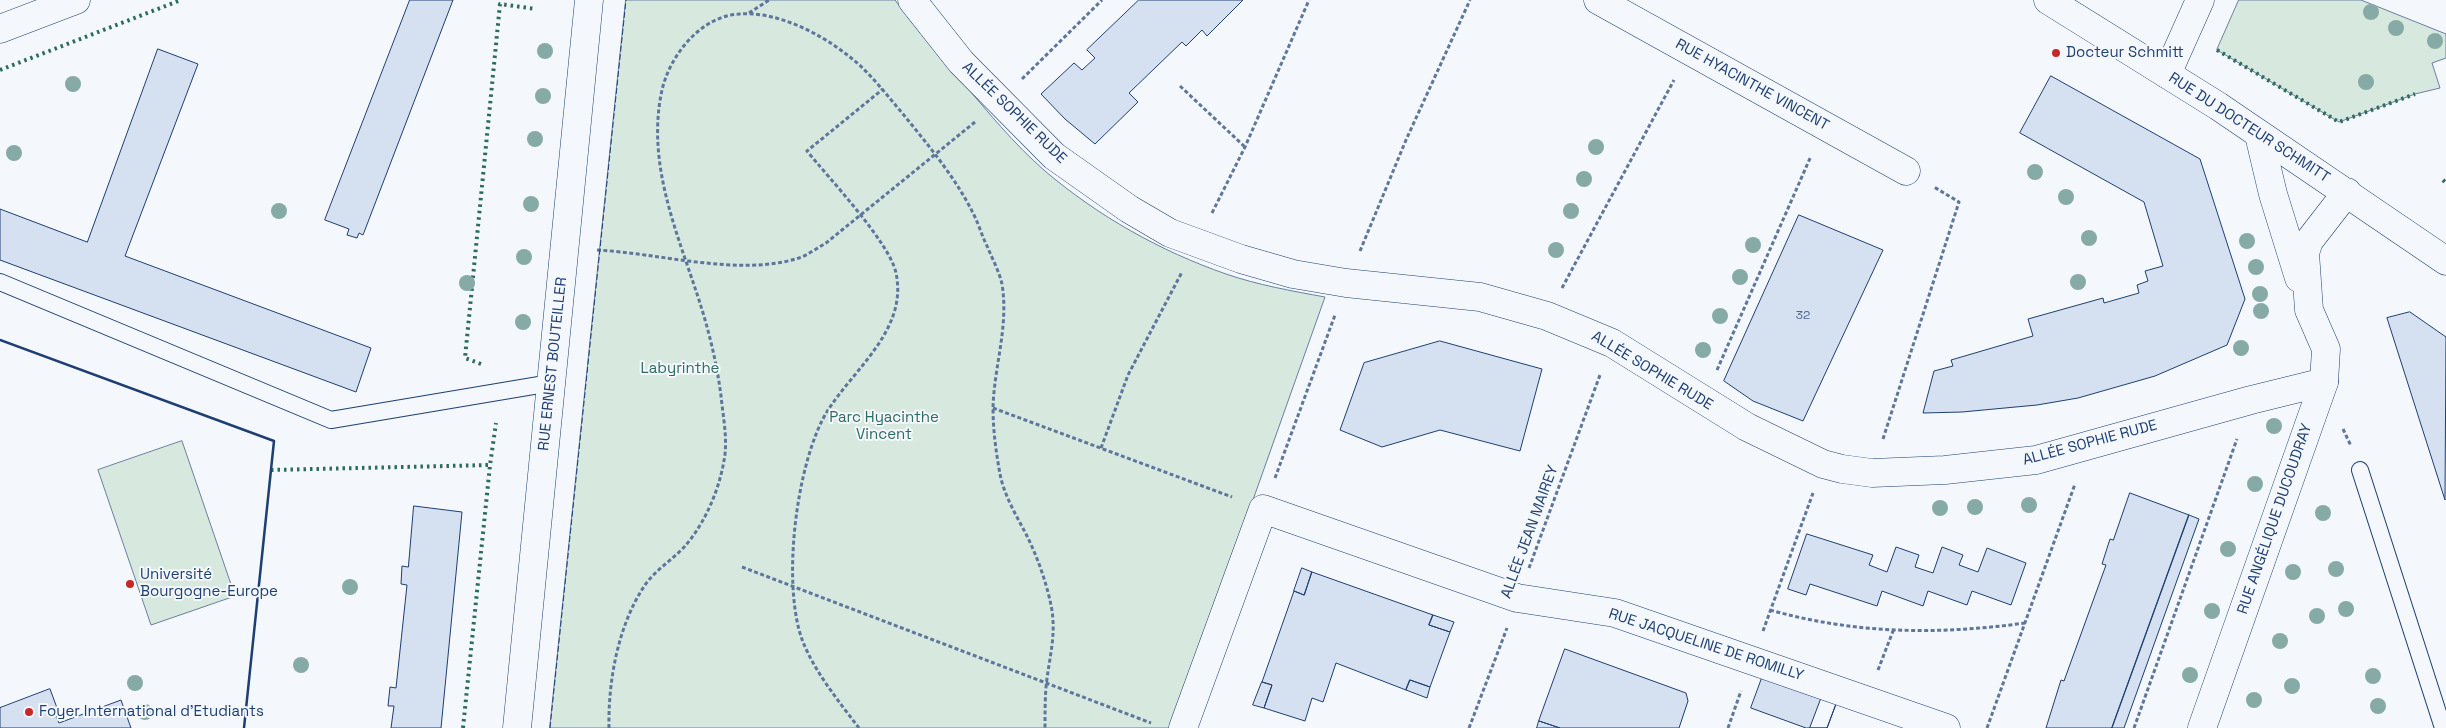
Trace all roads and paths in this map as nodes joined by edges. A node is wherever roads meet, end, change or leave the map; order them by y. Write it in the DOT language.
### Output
graph roads {
  1 [pos="76,0"];
  2 [pos="589,0"];
  3 [pos="769,0"];
  4 [pos="912,0"];
  5 [pos="1102,0"];
  6 [pos="1309,0"];
  7 [pos="1470,0"];
  8 [pos="1598,0"];
  9 [pos="2048,0"];
  10 [pos="2200,0"];
  11 [pos="748,13"];
  12 [pos="0,29"];
  13 [pos="1690,51"];
  14 [pos="2167,74"];
  15 [pos="1180,86"];
  16 [pos="882,89"];
  17 [pos="999,102"];
  18 [pos="1824,125"];
  19 [pos="2259,135"];
  20 [pos="1245,148"];
  21 [pos="936,155"];
  22 [pos="1906,171"];
  23 [pos="2347,192"];
  24 [pos="860,217"];
  25 [pos="1196,244"];
  26 [pos="564,249"];
  27 [pos="686,260"];
  28 [pos="2446,261"];
  29 [pos="0,282"];
  30 [pos="1346,283"];
  31 [pos="2309,310"];
  32 [pos="1547,316"];
  33 [pos="1612,344"];
  34 [pos="2324,382"];
  35 [pos="551,383"];
  36 [pos="2251,400"];
  37 [pos="1704,401"];
  38 [pos="993,408"];
  39 [pos="2088,446"];
  40 [pos="1101,448"];
  41 [pos="1823,464"];
  42 [pos="2360,470"];
  43 [pos="1872,473"];
  44 [pos="1263,509"];
  45 [pos="742,567"];
  46 [pos="793,586"];
  47 [pos="1518,598"];
  48 [pos="1770,610"];
  49 [pos="2025,623"];
  50 [pos="1753,660"];
  51 [pos="1047,683"];
  52 [pos="1155,724"];
  53 [pos="517,728"];
  54 [pos="609,728"];
  55 [pos="859,728"];
  56 [pos="1045,728"];
  57 [pos="1183,728"];
  58 [pos="1470,728"];
  59 [pos="1728,728"];
  60 [pos="1946,728"];
  61 [pos="1987,728"];
  62 [pos="2134,728"];
  63 [pos="2202,728"];
  64 [pos="2443,728"];
  1 -- 12 [label="street"];
  2 -- 26 [label="street, RUE ERNEST BOUTEILLER"];
  3 -- 11 [label="path"];
  4 -- 17 [label="street, ALLÉE SOPHIE RUDE"];
  5 -- 17 [label="path"];
  6 -- 20 [label="path"];
  7 -- 30 [label="path"];
  8 -- 13 [label="street, RUE HYACINTHE VINCENT"];
  9 -- 14 [label="street, RUE DU DOCTEUR SCHMITT"];
  10 -- 14 [label="street"];
  11 -- 16 [label="path"];
  11 -- 27 [label="path"];
  13 -- 18 [label="street, RUE HYACINTHE VINCENT"];
  13 -- 32 [label="path"];
  14 -- 19 [label="street, RUE DU DOCTEUR SCHMITT"];
  15 -- 20 [label="path"];
  16 -- 21 [label="path"];
  16 -- 24 [label="path"];
  17 -- 21 [label="path"];
  17 -- 25 [label="street, ALLÉE SOPHIE RUDE"];
  18 -- 22 [label="street, RUE HYACINTHE VINCENT"];
  18 -- 37 [label="path"];
  19 -- 23 [label="street, RUE DU DOCTEUR SCHMITT"];
  19 -- 31 [label="street, RUE ANGÉLIQUE DUCOUDRAY"];
  20 -- 25 [label="path"];
  21 -- 24 [label="path"];
  21 -- 38 [label="path"];
  22 -- 43 [label="path"];
  23 -- 28 [label="street, RUE DU DOCTEUR SCHMITT"];
  23 -- 31 [label="street, RUE ANGÉLIQUE DUCOUDRAY"];
  24 -- 27 [label="path"];
  24 -- 46 [label="path"];
  25 -- 30 [label="street, ALLÉE SOPHIE RUDE"];
  25 -- 40 [label="path"];
  26 -- 27 [label="path"];
  26 -- 35 [label="street, RUE ERNEST BOUTEILLER"];
  27 -- 54 [label="path"];
  29 -- 35 [label="lane"];
  30 -- 32 [label="street, ALLÉE SOPHIE RUDE"];
  30 -- 44 [label="path"];
  31 -- 34 [label="street, RUE ANGÉLIQUE DUCOUDRAY"];
  32 -- 33 [label="street, ALLÉE SOPHIE RUDE"];
  33 -- 37 [label="street, ALLÉE SOPHIE RUDE"];
  33 -- 47 [label="path, ALLÉE JEAN MAIREY"];
  34 -- 36 [label="street, ALLÉE SOPHIE RUDE"];
  34 -- 63 [label="street, RUE ANGÉLIQUE DUCOUDRAY"];
  35 -- 53 [label="street, RUE ERNEST BOUTEILLER"];
  36 -- 39 [label="street, ALLÉE SOPHIE RUDE"];
  36 -- 62 [label="path"];
  37 -- 41 [label="street, ALLÉE SOPHIE RUDE"];
  38 -- 40 [label="path"];
  38 -- 51 [label="path"];
  39 -- 43 [label="street, ALLÉE SOPHIE RUDE"];
  39 -- 49 [label="path"];
  40 -- 44 [label="path"];
  41 -- 43 [label="street, ALLÉE SOPHIE RUDE"];
  41 -- 48 [label="path"];
  42 -- 64 [label="lane"];
  44 -- 47 [label="street, RUE JACQUELINE DE ROMILLY"];
  44 -- 57 [label="street"];
  45 -- 46 [label="path"];
  46 -- 51 [label="path"];
  46 -- 55 [label="path"];
  47 -- 50 [label="street, RUE JACQUELINE DE ROMILLY"];
  47 -- 58 [label="path, ALLÉE JEAN MAIREY"];
  48 -- 49 [label="path"];
  48 -- 50 [label="path"];
  49 -- 61 [label="path"];
  50 -- 59 [label="path"];
  50 -- 60 [label="street, RUE JACQUELINE DE ROMILLY"];
  51 -- 52 [label="path"];
  51 -- 56 [label="path"];
}
